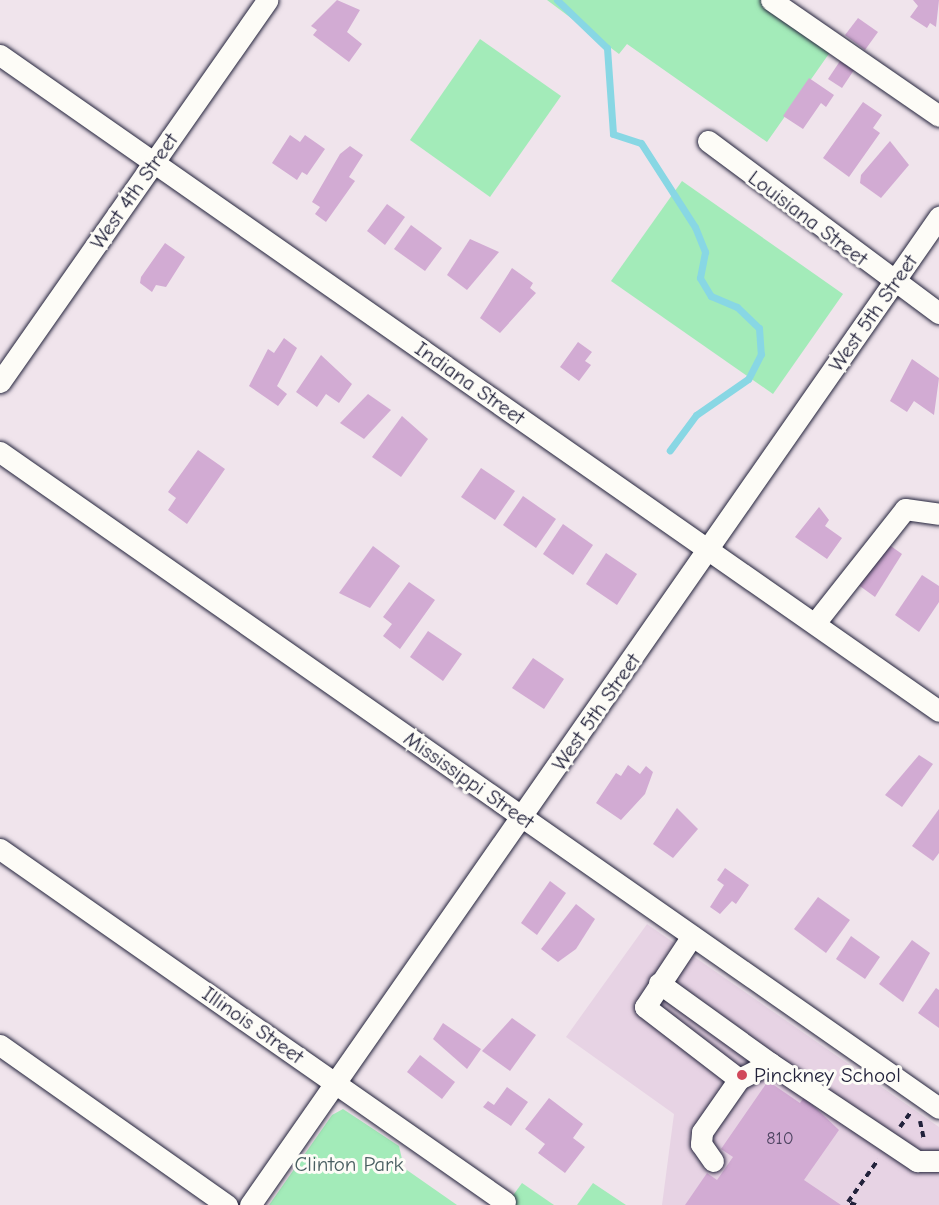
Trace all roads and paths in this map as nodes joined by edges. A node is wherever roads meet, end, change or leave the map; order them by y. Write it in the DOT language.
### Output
graph roads {
  1 [pos="267,0"];
  2 [pos="771,0"];
  3 [pos="0,55"];
  4 [pos="939,116"];
  5 [pos="708,141"];
  6 [pos="153,163"];
  7 [pos="939,217"];
  8 [pos="894,282"];
  9 [pos="939,313"];
  10 [pos="0,382"];
  11 [pos="0,452"];
  12 [pos="939,514"];
  13 [pos="710,549"];
  14 [pos="815,623"];
  15 [pos="939,711"];
  16 [pos="522,817"];
  17 [pos="0,849"];
  18 [pos="692,936"];
  19 [pos="659,983"];
  20 [pos="0,1045"];
  21 [pos="770,1063"];
  22 [pos="739,1079"];
  23 [pos="336,1083"];
  24 [pos="937,1102"];
  25 [pos="897,1133"];
  26 [pos="924,1142"];
  27 [pos="883,1152"];
  28 [pos="713,1161"];
  29 [pos="939,1161"];
  30 [pos="505,1202"];
  31 [pos="227,1205"];
  32 [pos="250,1205"];
  33 [pos="856,1205"];
  1 -- 6 [label="street, West 4th Street"];
  2 -- 4 [label="street"];
  3 -- 6 [label="street, Indiana Street"];
  5 -- 8 [label="street, Louisiana Street"];
  6 -- 10 [label="street, West 4th Street"];
  6 -- 13 [label="street, Indiana Street"];
  7 -- 8 [label="street, West 5th Street"];
  8 -- 9 [label="street, Louisiana Street"];
  8 -- 13 [label="street, West 5th Street"];
  11 -- 16 [label="street, Mississippi Street"];
  12 -- 14 [label="street"];
  13 -- 14 [label="street, Indiana Street"];
  13 -- 16 [label="street, West 5th Street"];
  14 -- 15 [label="street, Indiana Street"];
  16 -- 18 [label="street, Mississippi Street"];
  16 -- 23 [label="street, West 5th Street"];
  17 -- 23 [label="street, Illinois Street"];
  18 -- 19 [label="street"];
  18 -- 24 [label="street, Mississippi Street"];
  19 -- 21 [label="street"];
  19 -- 22 [label="street"];
  20 -- 31 [label="street"];
  21 -- 22 [label="street"];
  21 -- 29 [label="street"];
  22 -- 28 [label="street"];
  23 -- 30 [label="street, Illinois Street"];
  23 -- 32 [label="street, West 5th Street"];
  25 -- 26 [label="path"];
  27 -- 33 [label="path"];
}
